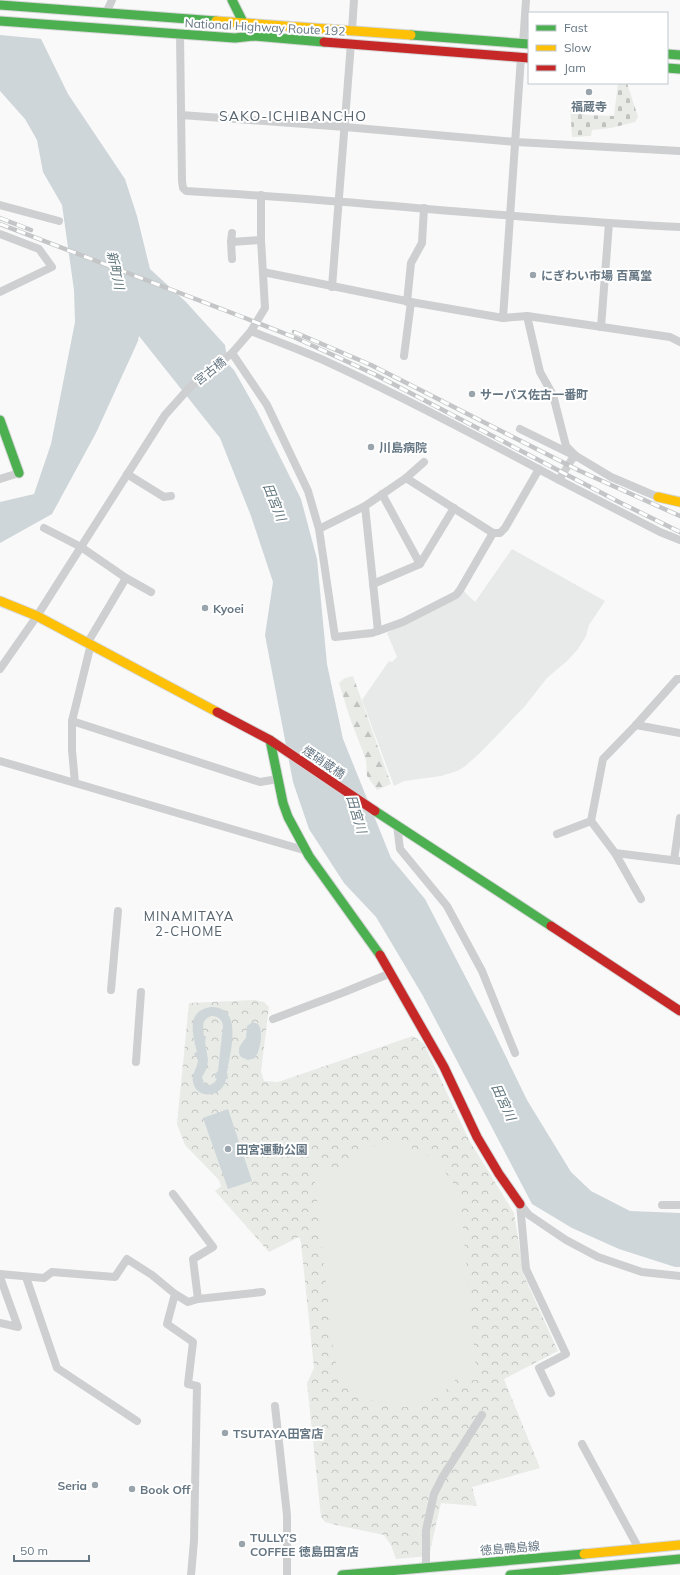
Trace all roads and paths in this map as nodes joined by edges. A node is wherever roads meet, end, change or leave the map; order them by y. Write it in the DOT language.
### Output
graph roads {
  1 [pos="112,0"];
  2 [pos="232,0"];
  3 [pos="354,0"];
  4 [pos="526,0"];
  5 [pos="32,5"];
  6 [pos="0,6"];
  7 [pos="106,13"];
  8 [pos="0,21"];
  9 [pos="242,22"];
  10 [pos="352,30"];
  11 [pos="180,34"];
  12 [pos="253,36"];
  13 [pos="351,43"];
  14 [pos="526,44"];
  15 [pos="668,54"];
  16 [pos="680,55"];
  17 [pos="525,58"];
  18 [pos="668,68"];
  19 [pos="680,70"];
  20 [pos="181,115"];
  21 [pos="345,127"];
  22 [pos="516,142"];
  23 [pos="680,151"];
  24 [pos="261,195"];
  25 [pos="338,202"];
  26 [pos="0,205"];
  27 [pos="424,208"];
  28 [pos="510,215"];
  29 [pos="59,221"];
  30 [pos="610,223"];
  31 [pos="680,227"];
  32 [pos="232,233"];
  33 [pos="0,234"];
  34 [pos="261,240"];
  35 [pos="231,242"];
  36 [pos="232,259"];
  37 [pos="263,272"];
  38 [pos="332,287"];
  39 [pos="0,292"];
  40 [pos="409,302"];
  41 [pos="526,316"];
  42 [pos="503,318"];
  43 [pos="601,327"];
  44 [pos="251,331"];
  45 [pos="680,342"];
  46 [pos="231,354"];
  47 [pos="404,356"];
  48 [pos="0,420"];
  49 [pos="520,430"];
  50 [pos="576,456"];
  51 [pos="424,462"];
  52 [pos="539,469"];
  53 [pos="19,473"];
  54 [pos="127,474"];
  55 [pos="406,478"];
  56 [pos="0,479"];
  57 [pos="559,480"];
  58 [pos="382,494"];
  59 [pos="171,496"];
  60 [pos="658,497"];
  61 [pos="680,502"];
  62 [pos="365,506"];
  63 [pos="454,508"];
  64 [pos="44,528"];
  65 [pos="319,529"];
  66 [pos="493,533"];
  67 [pos="680,540"];
  68 [pos="81,547"];
  69 [pos="420,564"];
  70 [pos="126,578"];
  71 [pos="373,584"];
  72 [pos="151,592"];
  73 [pos="0,601"];
  74 [pos="38,616"];
  75 [pos="378,631"];
  76 [pos="90,643"];
  77 [pos="0,669"];
  78 [pos="680,679"];
  79 [pos="72,721"];
  80 [pos="636,725"];
  81 [pos="680,733"];
  82 [pos="270,740"];
  83 [pos="0,761"];
  84 [pos="278,778"];
  85 [pos="75,783"];
  86 [pos="680,818"];
  87 [pos="591,821"];
  88 [pos="395,824"];
  89 [pos="557,834"];
  90 [pos="307,851"];
  91 [pos="615,853"];
  92 [pos="677,861"];
  93 [pos="641,899"];
  94 [pos="118,911"];
  95 [pos="391,973"];
  96 [pos="111,990"];
  97 [pos="141,992"];
  98 [pos="680,1011"];
  99 [pos="273,1019"];
  100 [pos="515,1053"];
  101 [pos="136,1062"];
  102 [pos="173,1194"];
  103 [pos="520,1204"];
  104 [pos="662,1204"];
  105 [pos="680,1205"];
  106 [pos="0,1276"];
  107 [pos="680,1276"];
  108 [pos="26,1278"];
  109 [pos="262,1292"];
  110 [pos="174,1294"];
  111 [pos="198,1299"];
  112 [pos="0,1323"];
  113 [pos="551,1393"];
  114 [pos="275,1406"];
  115 [pos="482,1415"];
  116 [pos="137,1421"];
  117 [pos="582,1444"];
  118 [pos="680,1544"];
  119 [pos="639,1549"];
  120 [pos="680,1559"];
  121 [pos="426,1568"];
  122 [pos="372,1574"];
  123 [pos="191,1575"];
  124 [pos="287,1575"];
  125 [pos="342,1575"];
  126 [pos="511,1575"];
  1 -- 7 [label="street"];
  2 -- 9 [label="main road"];
  3 -- 10 [label="street"];
  4 -- 14 [label="street"];
  5 -- 6 [label="main road, National Highway Route 192"];
  5 -- 7 [label="main road, National Highway Route 192"];
  7 -- 9 [label="main road, National Highway Route 192"];
  8 -- 11 [label="main road, National Highway Route 192"];
  9 -- 10 [label="main road, National Highway Route 192"];
  9 -- 12 [label="main road"];
  10 -- 14 [label="main road, National Highway Route 192"];
  11 -- 12 [label="main road, National Highway Route 192"];
  11 -- 20 [label="street"];
  12 -- 13 [label="main road, National Highway Route 192"];
  13 -- 17 [label="main road, National Highway Route 192"];
  13 -- 21 [label="street"];
  15 -- 16 [label="main road"];
  17 -- 22 [label="street"];
  18 -- 19 [label="main road"];
  20 -- 21 [label="street"];
  20 -- 24 [label="street"];
  21 -- 22 [label="street"];
  21 -- 25 [label="street"];
  22 -- 23 [label="street"];
  22 -- 28 [label="street"];
  24 -- 25 [label="street"];
  24 -- 34 [label="street, 宮古橋"];
  25 -- 27 [label="street"];
  25 -- 38 [label="street"];
  26 -- 29 [label="street"];
  27 -- 28 [label="street"];
  27 -- 40 [label="street"];
  28 -- 30 [label="street"];
  28 -- 42 [label="street"];
  30 -- 31 [label="street"];
  30 -- 43 [label="street"];
  32 -- 35 [label="street"];
  33 -- 39 [label="street"];
  34 -- 35 [label="street"];
  34 -- 37 [label="street, 宮古橋"];
  35 -- 36 [label="street"];
  37 -- 38 [label="street"];
  37 -- 44 [label="street, 宮古橋"];
  38 -- 40 [label="street"];
  40 -- 42 [label="street"];
  40 -- 47 [label="street"];
  41 -- 42 [label="street"];
  41 -- 43 [label="street"];
  41 -- 50 [label="street"];
  43 -- 45 [label="street"];
  44 -- 46 [label="street, 宮古橋"];
  44 -- 52 [label="street"];
  46 -- 54 [label="street, 宮古橋"];
  46 -- 65 [label="street"];
  48 -- 53 [label="main road"];
  49 -- 50 [label="street"];
  50 -- 57 [label="street"];
  50 -- 60 [label="street"];
  51 -- 55 [label="street"];
  52 -- 57 [label="street"];
  52 -- 66 [label="street"];
  53 -- 56 [label="street"];
  54 -- 59 [label="street"];
  54 -- 68 [label="street, 宮古橋"];
  55 -- 58 [label="street"];
  55 -- 63 [label="street"];
  57 -- 67 [label="street"];
  58 -- 62 [label="street"];
  58 -- 69 [label="street"];
  60 -- 61 [label="main road"];
  62 -- 65 [label="street"];
  62 -- 71 [label="street"];
  63 -- 66 [label="street"];
  63 -- 69 [label="street"];
  64 -- 68 [label="street"];
  65 -- 75 [label="street"];
  66 -- 75 [label="street"];
  68 -- 70 [label="street"];
  68 -- 74 [label="street, 宮古橋"];
  69 -- 71 [label="street"];
  70 -- 72 [label="street"];
  70 -- 76 [label="street"];
  71 -- 75 [label="street"];
  73 -- 74 [label="main road, 煙硝蔵橋"];
  74 -- 76 [label="main road, 煙硝蔵橋"];
  74 -- 77 [label="street, 宮古橋"];
  76 -- 79 [label="street"];
  76 -- 82 [label="main road, 煙硝蔵橋"];
  78 -- 80 [label="street"];
  79 -- 84 [label="street"];
  79 -- 85 [label="street"];
  80 -- 81 [label="street"];
  80 -- 87 [label="street"];
  82 -- 84 [label="main road"];
  82 -- 88 [label="main road, 煙硝蔵橋"];
  83 -- 85 [label="street"];
  84 -- 90 [label="main road"];
  85 -- 90 [label="street"];
  86 -- 92 [label="street"];
  87 -- 89 [label="street"];
  87 -- 91 [label="street"];
  88 -- 98 [label="main road, 煙硝蔵橋"];
  88 -- 100 [label="street"];
  90 -- 95 [label="main road"];
  91 -- 92 [label="street"];
  91 -- 93 [label="street"];
  94 -- 96 [label="street"];
  95 -- 99 [label="street"];
  95 -- 103 [label="main road"];
  97 -- 101 [label="street"];
  102 -- 111 [label="street"];
  103 -- 107 [label="street"];
  103 -- 113 [label="street"];
  104 -- 105 [label="street"];
  106 -- 108 [label="street"];
  106 -- 112 [label="street"];
  108 -- 110 [label="street"];
  108 -- 116 [label="street"];
  109 -- 111 [label="street"];
  110 -- 111 [label="street"];
  110 -- 123 [label="street"];
  114 -- 124 [label="street"];
  115 -- 121 [label="street"];
  117 -- 119 [label="street"];
  118 -- 119 [label="main road, 徳島鴨島線"];
  119 -- 121 [label="main road, 徳島鴨島線"];
  120 -- 126 [label="main road"];
  121 -- 122 [label="main road, 徳島鴨島線"];
  122 -- 125 [label="main road, 徳島鴨島線"];
}
